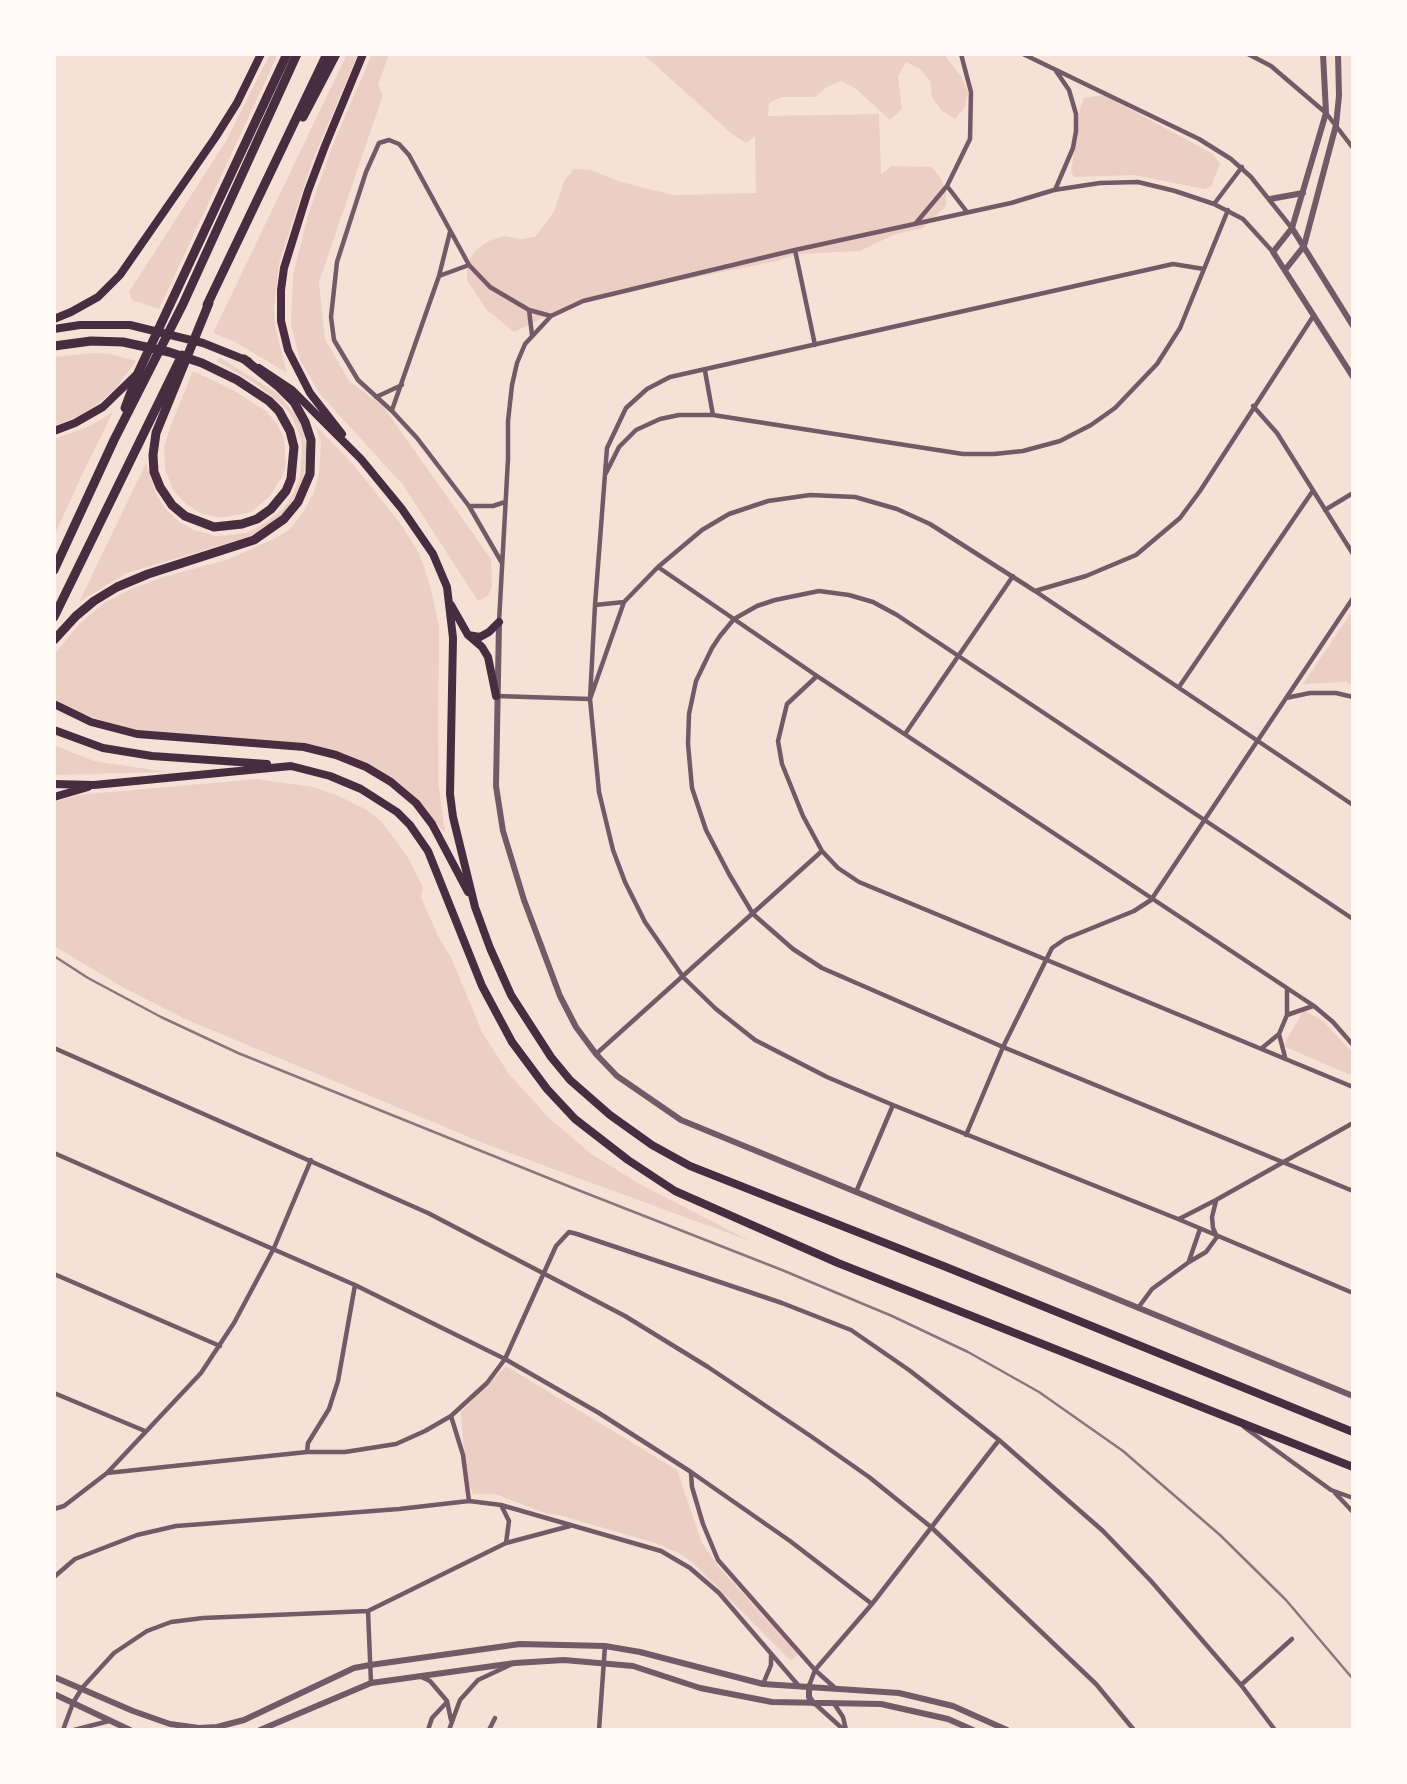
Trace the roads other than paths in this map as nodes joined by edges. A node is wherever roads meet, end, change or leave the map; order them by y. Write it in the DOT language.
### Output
graph roads {
  1 [pos="261,54"];
  2 [pos="287,54"];
  3 [pos="297,54"];
  4 [pos="327,54"];
  5 [pos="336,54"];
  6 [pos="363,54"];
  7 [pos="1023,54"];
  8 [pos="1248,54"];
  9 [pos="1322,54"];
  10 [pos="1338,54"];
  11 [pos="963,55"];
  12 [pos="1056,71"];
  13 [pos="1326,113"];
  14 [pos="1336,125"];
  15 [pos="1353,148"];
  16 [pos="280,154"];
  17 [pos="1241,167"];
  18 [pos="947,186"];
  19 [pos="1054,190"];
  20 [pos="1303,193"];
  21 [pos="1270,200"];
  22 [pos="1214,204"];
  23 [pos="1228,210"];
  24 [pos="967,212"];
  25 [pos="916,223"];
  26 [pos="1292,228"];
  27 [pos="450,231"];
  28 [pos="1304,246"];
  29 [pos="794,250"];
  30 [pos="1273,252"];
  31 [pos="469,265"];
  32 [pos="1204,269"];
  33 [pos="1285,270"];
  34 [pos="439,276"];
  35 [pos="209,303"];
  36 [pos="529,310"];
  37 [pos="1315,315"];
  38 [pos="551,316"];
  39 [pos="54,319"];
  40 [pos="1353,326"];
  41 [pos="54,329"];
  42 [pos="532,335"];
  43 [pos="815,345"];
  44 [pos="54,346"];
  45 [pos="244,359"];
  46 [pos="705,371"];
  47 [pos="138,373"];
  48 [pos="1353,377"];
  49 [pos="403,385"];
  50 [pos="376,397"];
  51 [pos="1254,407"];
  52 [pos="392,411"];
  53 [pos="713,415"];
  54 [pos="54,431"];
  55 [pos="114,440"];
  56 [pos="361,459"];
  57 [pos="604,477"];
  58 [pos="1312,492"];
  59 [pos="1353,493"];
  60 [pos="505,502"];
  61 [pos="469,506"];
  62 [pos="1325,509"];
  63 [pos="1353,554"];
  64 [pos="502,563"];
  65 [pos="659,567"];
  66 [pos="54,570"];
  67 [pos="1013,576"];
  68 [pos="1035,591"];
  69 [pos="1353,598"];
  70 [pos="449,601"];
  71 [pos="624,602"];
  72 [pos="594,605"];
  73 [pos="54,617"];
  74 [pos="734,620"];
  75 [pos="499,622"];
  76 [pos="468,635"];
  77 [pos="54,640"];
  78 [pos="958,656"];
  79 [pos="817,676"];
  80 [pos="1179,687"];
  81 [pos="496,696"];
  82 [pos="1353,697"];
  83 [pos="1286,698"];
  84 [pos="590,699"];
  85 [pos="54,704"];
  86 [pos="54,730"];
  87 [pos="905,734"];
  88 [pos="1257,739"];
  89 [pos="290,766"];
  90 [pos="54,784"];
  91 [pos="94,785"];
  92 [pos="54,797"];
  93 [pos="1353,805"];
  94 [pos="1205,819"];
  95 [pos="822,851"];
  96 [pos="1151,900"];
  97 [pos="475,907"];
  98 [pos="753,914"];
  99 [pos="1353,919"];
  100 [pos="1044,960"];
  101 [pos="684,978"];
  102 [pos="1286,989"];
  103 [pos="1314,1006"];
  104 [pos="1287,1015"];
  105 [pos="1279,1034"];
  106 [pos="1353,1045"];
  107 [pos="1003,1046"];
  108 [pos="54,1048"];
  109 [pos="1261,1048"];
  110 [pos="596,1054"];
  111 [pos="1285,1058"];
  112 [pos="1353,1087"];
  113 [pos="893,1105"];
  114 [pos="1353,1123"];
  115 [pos="965,1135"];
  116 [pos="54,1153"];
  117 [pos="311,1160"];
  118 [pos="1282,1162"];
  119 [pos="1353,1191"];
  120 [pos="856,1192"];
  121 [pos="1216,1200"];
  122 [pos="1178,1219"];
  123 [pos="1200,1229"];
  124 [pos="1217,1237"];
  125 [pos="274,1248"];
  126 [pos="1189,1262"];
  127 [pos="544,1272"];
  128 [pos="54,1274"];
  129 [pos="355,1285"];
  130 [pos="1353,1293"];
  131 [pos="1138,1308"];
  132 [pos="220,1346"];
  133 [pos="505,1359"];
  134 [pos="54,1393"];
  135 [pos="1353,1396"];
  136 [pos="451,1416"];
  137 [pos="1238,1422"];
  138 [pos="145,1431"];
  139 [pos="1353,1432"];
  140 [pos="999,1440"];
  141 [pos="307,1452"];
  142 [pos="1353,1467"];
  143 [pos="691,1472"];
  144 [pos="107,1473"];
  145 [pos="1331,1490"];
  146 [pos="1353,1499"];
  147 [pos="469,1501"];
  148 [pos="501,1505"];
  149 [pos="54,1509"];
  150 [pos="1353,1512"];
  151 [pos="571,1526"];
  152 [pos="931,1527"];
  153 [pos="506,1543"];
  154 [pos="54,1577"];
  155 [pos="872,1604"];
  156 [pos="368,1611"];
  157 [pos="1292,1639"];
  158 [pos="605,1646"];
  159 [pos="771,1655"];
  160 [pos="605,1662"];
  161 [pos="515,1663"];
  162 [pos="370,1665"];
  163 [pos="815,1670"];
  164 [pos="417,1675"];
  165 [pos="54,1677"];
  166 [pos="371,1683"];
  167 [pos="763,1684"];
  168 [pos="798,1685"];
  169 [pos="1241,1685"];
  170 [pos="809,1686"];
  171 [pos="834,1687"];
  172 [pos="82,1689"];
  173 [pos="54,1694"];
  174 [pos="447,1701"];
  175 [pos="73,1703"];
  176 [pos="813,1703"];
  177 [pos="835,1705"];
  178 [pos="495,1718"];
  179 [pos="109,1721"];
  180 [pos="451,1721"];
  181 [pos="64,1730"];
  182 [pos="74,1730"];
  183 [pos="130,1730"];
  184 [pos="260,1730"];
  185 [pos="428,1730"];
  186 [pos="449,1730"];
  187 [pos="489,1730"];
  188 [pos="599,1730"];
  189 [pos="845,1730"];
  190 [pos="973,1730"];
  191 [pos="1007,1730"];
  192 [pos="1134,1730"];
  193 [pos="1275,1730"];
  1 -- 39 [label="highway"];
  2 -- 47 [label="highway"];
  3 -- 55 [label="highway"];
  4 -- 16 [label="highway"];
  5 -- 16 [label="highway"];
  6 -- 56 [label="highway"];
  7 -- 12 [label="street"];
  8 -- 13 [label="street"];
  9 -- 13 [label="street"];
  10 -- 14 [label="street"];
  11 -- 18 [label="street"];
  12 -- 17 [label="street"];
  12 -- 19 [label="street"];
  13 -- 14 [label="street"];
  13 -- 20 [label="street"];
  14 -- 15 [label="street"];
  14 -- 28 [label="street"];
  16 -- 35 [label="highway"];
  17 -- 21 [label="street"];
  17 -- 22 [label="street"];
  18 -- 24 [label="street"];
  18 -- 25 [label="street"];
  19 -- 22 [label="street"];
  19 -- 24 [label="street"];
  20 -- 21 [label="street"];
  20 -- 26 [label="street"];
  21 -- 26 [label="street"];
  22 -- 23 [label="street"];
  23 -- 30 [label="street"];
  23 -- 32 [label="street"];
  24 -- 25 [label="street"];
  25 -- 29 [label="street"];
  26 -- 28 [label="street"];
  26 -- 30 [label="street"];
  27 -- 31 [label="street"];
  27 -- 34 [label="street"];
  27 -- 50 [label="street"];
  28 -- 33 [label="street"];
  28 -- 40 [label="street"];
  29 -- 38 [label="street"];
  29 -- 43 [label="street"];
  30 -- 33 [label="street"];
  31 -- 34 [label="street"];
  31 -- 36 [label="street"];
  32 -- 43 [label="street"];
  32 -- 53 [label="street"];
  33 -- 37 [label="street"];
  34 -- 49 [label="street"];
  35 -- 44 [label="highway"];
  35 -- 73 [label="highway"];
  36 -- 38 [label="street"];
  36 -- 42 [label="street"];
  37 -- 48 [label="street"];
  37 -- 51 [label="street"];
  38 -- 42 [label="street"];
  41 -- 45 [label="highway"];
  42 -- 60 [label="street"];
  43 -- 46 [label="street"];
  45 -- 56 [label="highway"];
  45 -- 77 [label="highway"];
  46 -- 53 [label="street"];
  46 -- 57 [label="street"];
  47 -- 54 [label="highway"];
  47 -- 55 [label="highway"];
  49 -- 50 [label="street"];
  49 -- 52 [label="street"];
  50 -- 52 [label="street"];
  51 -- 58 [label="street"];
  51 -- 68 [label="street"];
  52 -- 61 [label="street"];
  53 -- 57 [label="street"];
  55 -- 66 [label="highway"];
  56 -- 70 [label="highway"];
  57 -- 72 [label="street"];
  58 -- 62 [label="street"];
  58 -- 80 [label="street"];
  59 -- 62 [label="street"];
  60 -- 61 [label="street"];
  60 -- 64 [label="street"];
  61 -- 64 [label="street"];
  62 -- 63 [label="street"];
  64 -- 75 [label="street"];
  65 -- 67 [label="street"];
  65 -- 71 [label="street"];
  65 -- 74 [label="street"];
  67 -- 68 [label="street"];
  67 -- 78 [label="street"];
  68 -- 80 [label="street"];
  69 -- 83 [label="street"];
  70 -- 76 [label="highway"];
  70 -- 97 [label="highway"];
  71 -- 72 [label="street"];
  71 -- 84 [label="street"];
  72 -- 84 [label="street"];
  74 -- 78 [label="street"];
  74 -- 79 [label="street"];
  74 -- 98 [label="street"];
  75 -- 76 [label="highway"];
  75 -- 81 [label="street"];
  76 -- 81 [label="highway"];
  78 -- 87 [label="street"];
  78 -- 94 [label="street"];
  79 -- 87 [label="street"];
  79 -- 95 [label="street"];
  80 -- 88 [label="street"];
  81 -- 84 [label="street"];
  81 -- 110 [label="street"];
  82 -- 83 [label="street"];
  83 -- 88 [label="street"];
  84 -- 101 [label="street"];
  85 -- 97 [label="highway"];
  86 -- 89 [label="highway"];
  87 -- 96 [label="street"];
  88 -- 93 [label="street"];
  88 -- 94 [label="street"];
  89 -- 91 [label="highway"];
  89 -- 137 [label="highway"];
  90 -- 91 [label="highway"];
  91 -- 92 [label="highway"];
  94 -- 96 [label="street"];
  94 -- 99 [label="street"];
  95 -- 98 [label="street"];
  95 -- 100 [label="street"];
  96 -- 100 [label="street"];
  96 -- 102 [label="street"];
  97 -- 139 [label="highway"];
  98 -- 101 [label="street"];
  98 -- 107 [label="street"];
  100 -- 107 [label="street"];
  100 -- 109 [label="street"];
  101 -- 110 [label="street"];
  101 -- 113 [label="street"];
  102 -- 103 [label="street"];
  102 -- 104 [label="street"];
  103 -- 104 [label="street"];
  103 -- 106 [label="street"];
  104 -- 105 [label="street"];
  105 -- 109 [label="street"];
  105 -- 111 [label="street"];
  107 -- 115 [label="street"];
  107 -- 118 [label="street"];
  108 -- 117 [label="street"];
  109 -- 111 [label="street"];
  110 -- 120 [label="street"];
  111 -- 112 [label="street"];
  113 -- 115 [label="street"];
  113 -- 120 [label="street"];
  114 -- 118 [label="street"];
  115 -- 122 [label="street"];
  116 -- 125 [label="street"];
  117 -- 125 [label="street"];
  117 -- 127 [label="street"];
  118 -- 119 [label="street"];
  118 -- 121 [label="street"];
  120 -- 131 [label="street"];
  121 -- 122 [label="street"];
  121 -- 124 [label="street"];
  122 -- 123 [label="street"];
  123 -- 124 [label="street"];
  123 -- 126 [label="street"];
  124 -- 126 [label="street"];
  124 -- 130 [label="street"];
  125 -- 129 [label="street"];
  125 -- 132 [label="street"];
  126 -- 131 [label="street"];
  127 -- 133 [label="street"];
  127 -- 140 [label="street"];
  127 -- 152 [label="street"];
  128 -- 132 [label="street"];
  129 -- 133 [label="street"];
  129 -- 141 [label="street"];
  131 -- 135 [label="street"];
  132 -- 138 [label="street"];
  133 -- 136 [label="street"];
  133 -- 143 [label="street"];
  134 -- 138 [label="street"];
  136 -- 141 [label="street"];
  136 -- 147 [label="street"];
  137 -- 142 [label="highway"];
  137 -- 145 [label="street"];
  138 -- 144 [label="street"];
  140 -- 152 [label="street"];
  140 -- 169 [label="street"];
  141 -- 144 [label="street"];
  143 -- 155 [label="street"];
  143 -- 163 [label="street"];
  144 -- 149 [label="street"];
  145 -- 146 [label="street"];
  145 -- 150 [label="street"];
  147 -- 148 [label="street"];
  147 -- 154 [label="street"];
  148 -- 151 [label="street"];
  148 -- 153 [label="street"];
  151 -- 153 [label="street"];
  151 -- 159 [label="street"];
  152 -- 155 [label="street"];
  152 -- 192 [label="street"];
  153 -- 156 [label="street"];
  155 -- 163 [label="street"];
  156 -- 162 [label="street"];
  156 -- 172 [label="street"];
  157 -- 169 [label="street"];
  158 -- 160 [label="street"];
  158 -- 162 [label="street"];
  158 -- 167 [label="street"];
  159 -- 167 [label="street"];
  159 -- 168 [label="street"];
  160 -- 161 [label="street"];
  160 -- 176 [label="street"];
  160 -- 188 [label="street"];
  161 -- 164 [label="street"];
  161 -- 180 [label="street"];
  162 -- 166 [label="street"];
  162 -- 172 [label="street"];
  163 -- 170 [label="street"];
  163 -- 171 [label="street"];
  164 -- 166 [label="street"];
  164 -- 174 [label="street"];
  165 -- 172 [label="street"];
  166 -- 184 [label="street"];
  167 -- 168 [label="street"];
  168 -- 170 [label="street"];
  169 -- 193 [label="street"];
  170 -- 171 [label="street"];
  170 -- 176 [label="street"];
  171 -- 177 [label="street"];
  171 -- 191 [label="street"];
  172 -- 175 [label="street"];
  173 -- 175 [label="street"];
  174 -- 180 [label="street"];
  174 -- 185 [label="street"];
  175 -- 179 [label="street"];
  175 -- 181 [label="street"];
  176 -- 177 [label="street"];
  176 -- 189 [label="street"];
  177 -- 189 [label="street"];
  177 -- 190 [label="street"];
  178 -- 187 [label="street"];
  179 -- 182 [label="street"];
  179 -- 183 [label="street"];
  180 -- 186 [label="street"];
}
